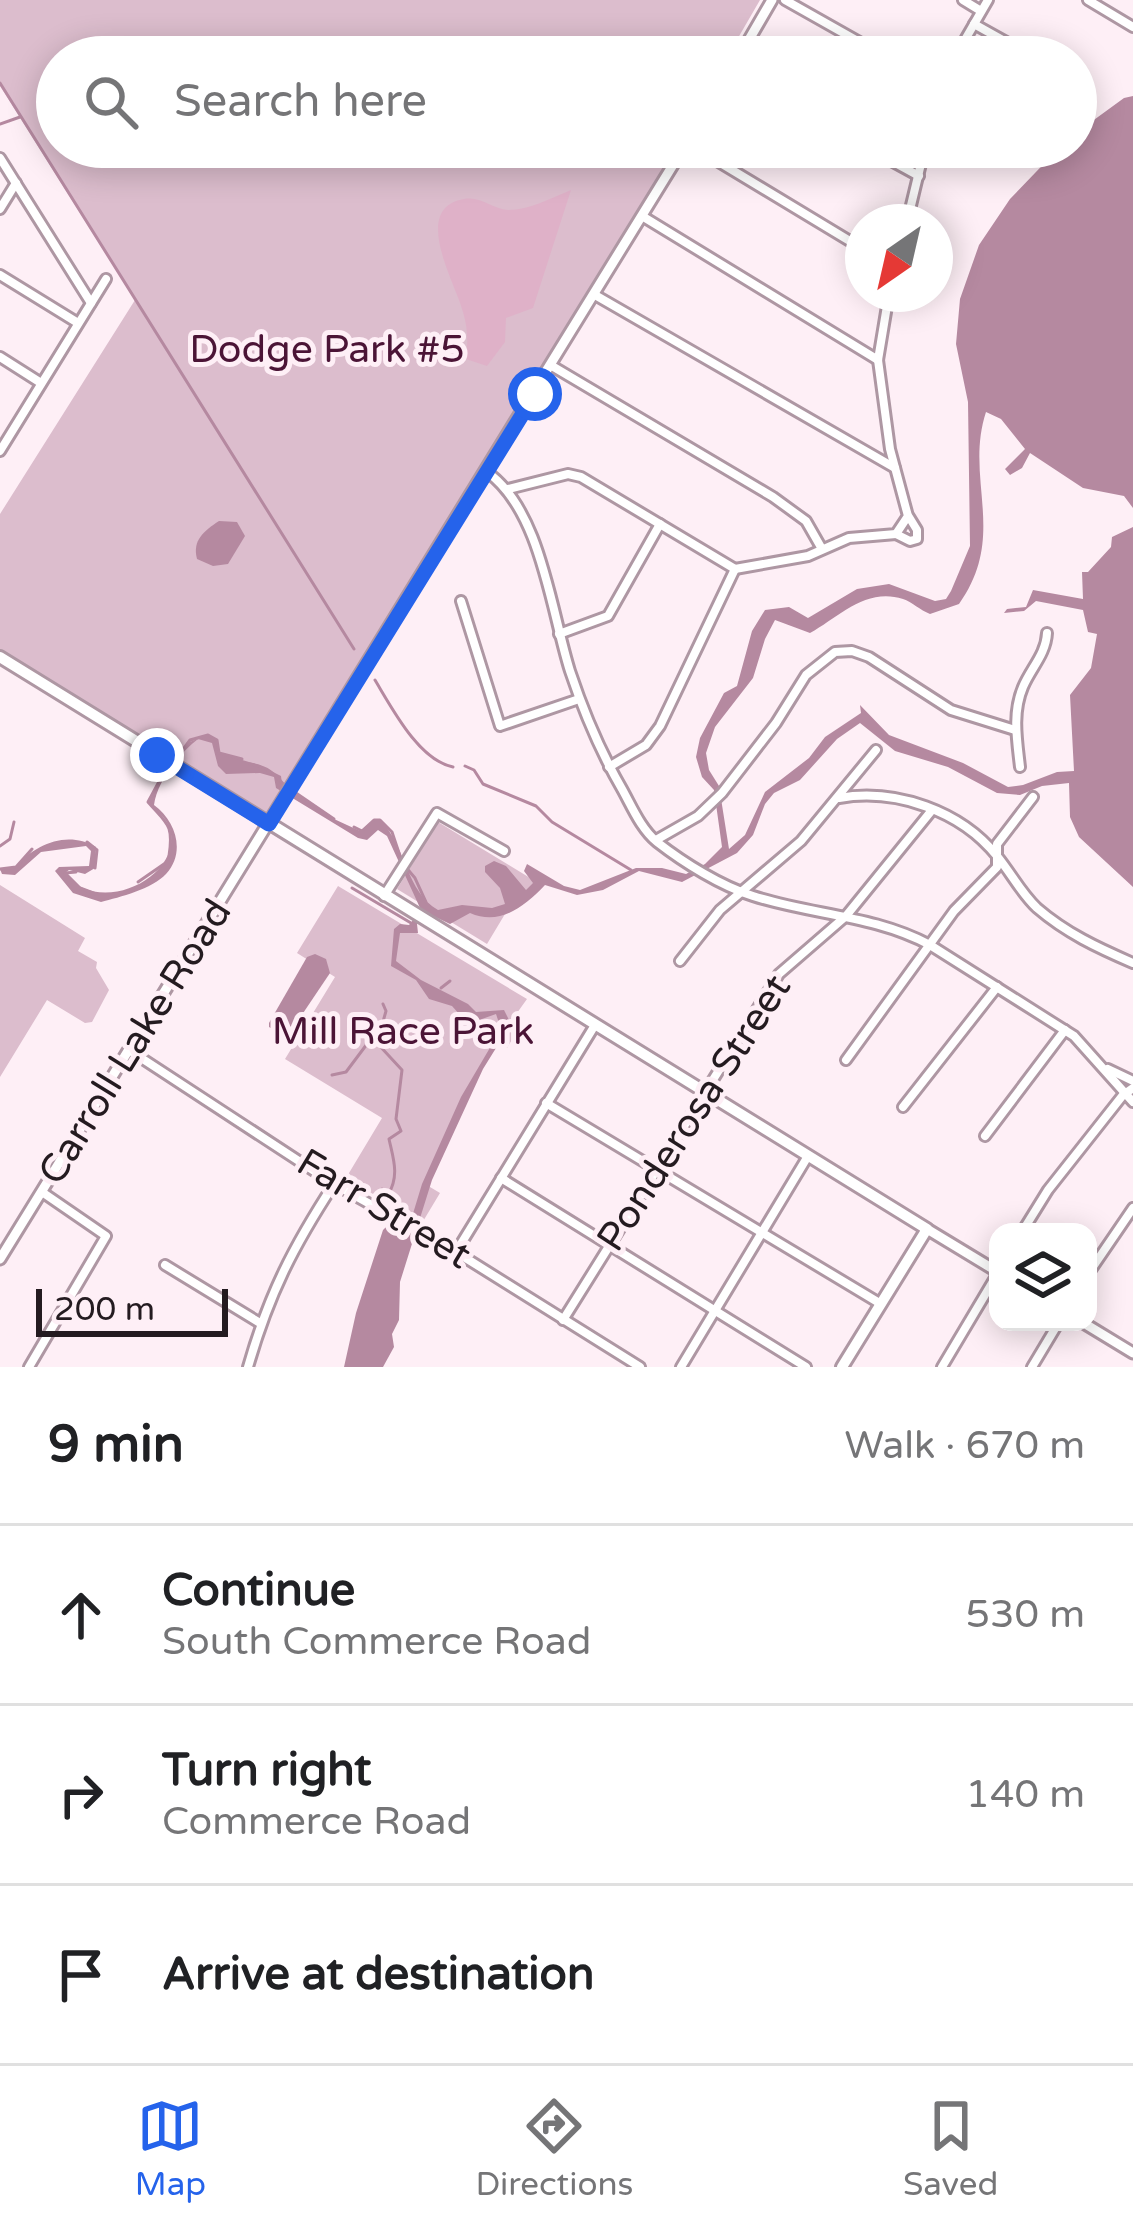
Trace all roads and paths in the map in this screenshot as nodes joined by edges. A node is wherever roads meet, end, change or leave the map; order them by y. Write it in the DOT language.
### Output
graph roads {
  1 [pos="772,0"];
  2 [pos="785,0"];
  3 [pos="963,0"];
  4 [pos="988,0"];
  5 [pos="1088,0"];
  6 [pos="981,11"];
  7 [pos="974,24"];
  8 [pos="1133,28"];
  9 [pos="751,36"];
  10 [pos="849,36"];
  11 [pos="967,36"];
  12 [pos="995,36"];
  13 [pos="0,158"];
  14 [pos="671,168"];
  15 [pos="729,168"];
  16 [pos="904,168"];
  17 [pos="921,168"];
  18 [pos="919,176"];
  19 [pos="16,183"];
  20 [pos="912,204"];
  21 [pos="0,209"];
  22 [pos="642,216"];
  23 [pos="845,238"];
  24 [pos="0,274"];
  25 [pos="106,279"];
  26 [pos="595,295"];
  27 [pos="91,303"];
  28 [pos="886,312"];
  29 [pos="78,323"];
  30 [pos="0,357"];
  31 [pos="878,360"];
  32 [pos="552,366"];
  33 [pos="41,383"];
  34 [pos="2,444"];
  35 [pos="897,470"];
  36 [pos="487,472"];
  37 [pos="508,489"];
  38 [pos="908,516"];
  39 [pos="660,524"];
  40 [pos="896,534"];
  41 [pos="822,549"];
  42 [pos="735,569"];
  43 [pos="461,601"];
  44 [pos="1047,633"];
  45 [pos="559,634"];
  46 [pos="0,657"];
  47 [pos="579,699"];
  48 [pos="1016,730"];
  49 [pos="876,750"];
  50 [pos="609,767"];
  51 [pos="1020,767"];
  52 [pos="839,797"];
  53 [pos="1033,797"];
  54 [pos="932,809"];
  55 [pos="269,824"];
  56 [pos="656,840"];
  57 [pos="504,851"];
  58 [pos="997,855"];
  59 [pos="740,891"];
  60 [pos="384,896"];
  61 [pos="846,916"];
  62 [pos="930,945"];
  63 [pos="680,961"];
  64 [pos="1133,963"];
  65 [pos="998,987"];
  66 [pos="595,1025"];
  67 [pos="1065,1030"];
  68 [pos="130,1050"];
  69 [pos="846,1060"];
  70 [pos="1106,1068"];
  71 [pos="1131,1082"];
  72 [pos="703,1092"];
  73 [pos="1123,1095"];
  74 [pos="1133,1102"];
  75 [pos="546,1103"];
  76 [pos="903,1107"];
  77 [pos="985,1136"];
  78 [pos="808,1156"];
  79 [pos="657,1168"];
  80 [pos="501,1178"];
  81 [pos="334,1184"];
  82 [pos="42,1192"];
  83 [pos="1133,1208"];
  84 [pos="1028,1223"];
  85 [pos="927,1229"];
  86 [pos="762,1233"];
  87 [pos="609,1246"];
  88 [pos="457,1252"];
  89 [pos="0,1259"];
  90 [pos="1097,1261"];
  91 [pos="165,1265"];
  92 [pos="989,1267"];
  93 [pos="989,1287"];
  94 [pos="881,1304"];
  95 [pos="716,1310"];
  96 [pos="563,1320"];
  97 [pos="260,1323"];
  98 [pos="1054,1331"];
  99 [pos="1097,1331"];
  100 [pos="1133,1353"];
  101 [pos="29,1367"];
  102 [pos="248,1367"];
  103 [pos="640,1367"];
  104 [pos="681,1367"];
  105 [pos="806,1367"];
  106 [pos="842,1367"];
  107 [pos="942,1367"];
  108 [pos="1032,1367"];
  1 -- 9 [label="street"];
  2 -- 10 [label="street"];
  3 -- 6 [label="street"];
  4 -- 6 [label="street"];
  5 -- 8 [label="street"];
  6 -- 7 [label="street"];
  7 -- 11 [label="street"];
  7 -- 12 [label="street"];
  13 -- 19 [label="street"];
  14 -- 22 [label="street, Carroll Lake Road"];
  15 -- 23 [label="street"];
  16 -- 18 [label="street"];
  17 -- 18 [label="street"];
  18 -- 20 [label="street"];
  19 -- 21 [label="street"];
  19 -- 27 [label="street"];
  22 -- 26 [label="street, Carroll Lake Road"];
  22 -- 31 [label="street"];
  24 -- 29 [label="street"];
  25 -- 27 [label="street"];
  26 -- 32 [label="street, Carroll Lake Road"];
  26 -- 35 [label="street"];
  27 -- 29 [label="street"];
  28 -- 31 [label="street"];
  29 -- 33 [label="street"];
  30 -- 33 [label="street"];
  31 -- 35 [label="street"];
  32 -- 36 [label="street, Carroll Lake Road"];
  32 -- 41 [label="street"];
  33 -- 34 [label="street"];
  35 -- 38 [label="street"];
  36 -- 37 [label="street"];
  36 -- 55 [label="street, Carroll Lake Road"];
  37 -- 39 [label="street"];
  37 -- 45 [label="street"];
  38 -- 40 [label="street"];
  38 -- 40 [label="street"];
  39 -- 42 [label="street"];
  39 -- 45 [label="street"];
  40 -- 41 [label="street"];
  41 -- 42 [label="street"];
  42 -- 50 [label="street"];
  43 -- 47 [label="street"];
  44 -- 48 [label="street"];
  45 -- 47 [label="street"];
  46 -- 55 [label="main road"];
  47 -- 50 [label="street"];
  48 -- 51 [label="street"];
  48 -- 56 [label="street"];
  49 -- 52 [label="street"];
  50 -- 56 [label="street"];
  52 -- 54 [label="street"];
  52 -- 59 [label="street"];
  53 -- 58 [label="street"];
  54 -- 58 [label="street"];
  54 -- 61 [label="street, Ponderosa Street"];
  55 -- 60 [label="main road"];
  55 -- 68 [label="street, Carroll Lake Road"];
  56 -- 59 [label="street"];
  57 -- 60 [label="street"];
  58 -- 62 [label="street"];
  58 -- 64 [label="street"];
  59 -- 61 [label="street"];
  59 -- 63 [label="street"];
  60 -- 66 [label="main road"];
  61 -- 62 [label="street"];
  61 -- 72 [label="street, Ponderosa Street"];
  62 -- 65 [label="street"];
  62 -- 69 [label="street"];
  65 -- 67 [label="street"];
  65 -- 76 [label="street"];
  66 -- 72 [label="main road"];
  66 -- 75 [label="street"];
  67 -- 70 [label="street"];
  67 -- 77 [label="street"];
  68 -- 81 [label="street, Farr Street"];
  68 -- 82 [label="street, Carroll Lake Road"];
  70 -- 71 [label="street"];
  70 -- 73 [label="street"];
  71 -- 73 [label="street"];
  72 -- 78 [label="main road"];
  72 -- 79 [label="street, Ponderosa Street"];
  73 -- 74 [label="street"];
  73 -- 84 [label="street"];
  75 -- 79 [label="street"];
  75 -- 80 [label="street"];
  78 -- 85 [label="main road"];
  78 -- 86 [label="street"];
  79 -- 86 [label="street"];
  79 -- 87 [label="street, Ponderosa Street"];
  80 -- 87 [label="street"];
  80 -- 88 [label="street"];
  81 -- 88 [label="street, Farr Street"];
  81 -- 97 [label="street"];
  82 -- 89 [label="street, Carroll Lake Road"];
  82 -- 101 [label="street"];
  83 -- 90 [label="street"];
  85 -- 92 [label="street"];
  85 -- 94 [label="main road"];
  86 -- 94 [label="street"];
  86 -- 95 [label="street"];
  87 -- 95 [label="street"];
  87 -- 96 [label="street, Ponderosa Street"];
  88 -- 96 [label="street, Farr Street"];
  91 -- 97 [label="street"];
  93 -- 107 [label="street"];
  94 -- 106 [label="main road"];
  95 -- 104 [label="street"];
  95 -- 105 [label="street"];
  96 -- 103 [label="street, Farr Street"];
  97 -- 102 [label="street"];
  98 -- 108 [label="street"];
  99 -- 100 [label="street"];
}
